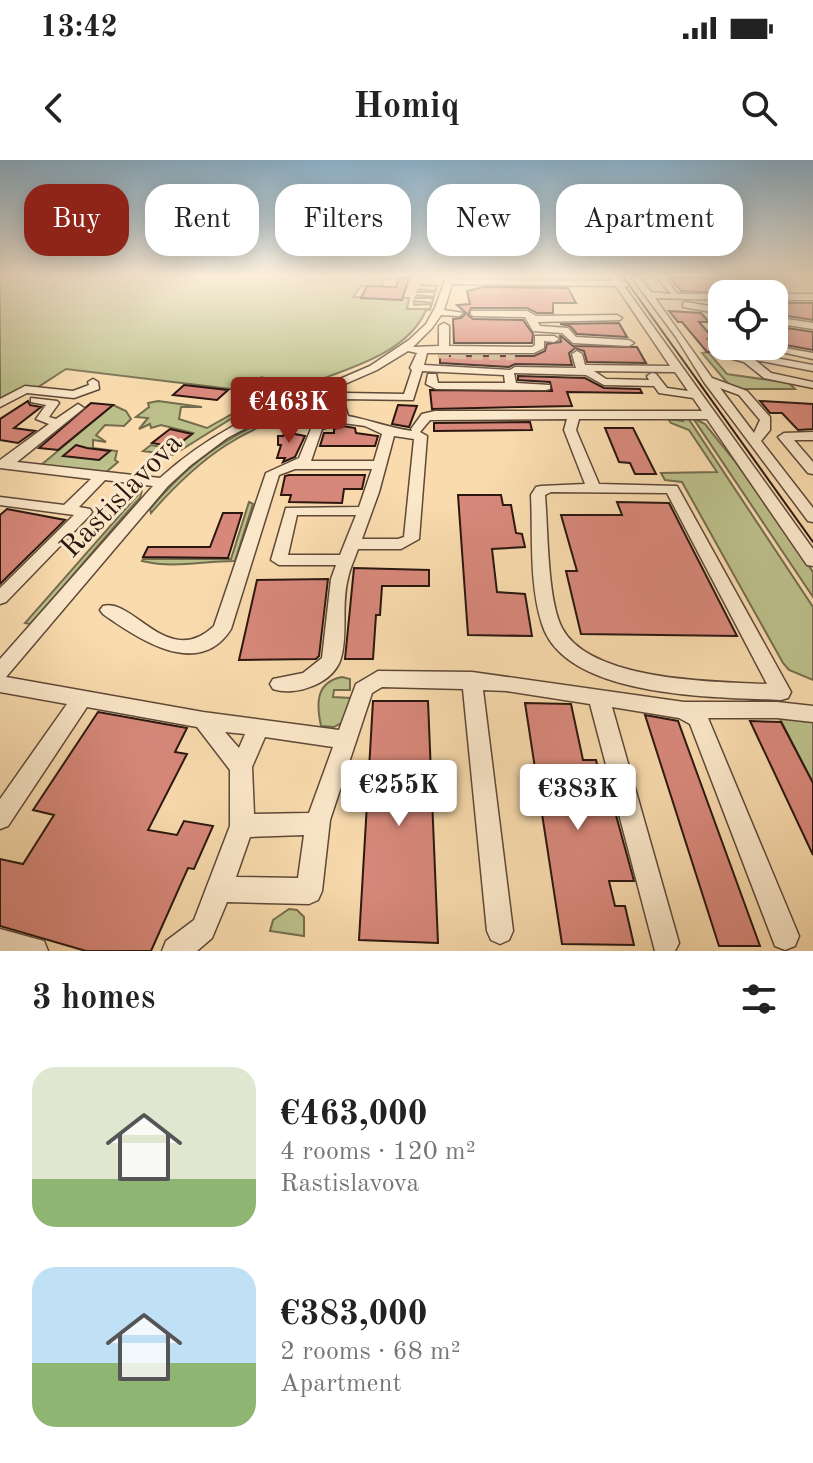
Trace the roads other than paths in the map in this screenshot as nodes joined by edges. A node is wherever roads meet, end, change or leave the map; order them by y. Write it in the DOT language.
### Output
graph roads {
  1 [pos="442,312"];
  2 [pos="637,312"];
  3 [pos="662,312"];
  4 [pos="459,313"];
  5 [pos="474,313"];
  6 [pos="617,318"];
  7 [pos="441,319"];
  8 [pos="532,319"];
  9 [pos="788,322"];
  10 [pos="813,326"];
  11 [pos="569,339"];
  12 [pos="629,343"];
  13 [pos="413,351"];
  14 [pos="441,351"];
  15 [pos="788,351"];
  16 [pos="577,354"];
  17 [pos="813,356"];
  18 [pos="748,360"];
  19 [pos="777,360"];
  20 [pos="372,367"];
  21 [pos="415,368"];
  22 [pos="813,368"];
  23 [pos="678,369"];
  24 [pos="515,370"];
  25 [pos="649,371"];
  26 [pos="432,376"];
  27 [pos="265,380"];
  28 [pos="708,380"];
  29 [pos="93,382"];
  30 [pos="656,383"];
  31 [pos="813,385"];
  32 [pos="358,386"];
  33 [pos="511,386"];
  34 [pos="546,387"];
  35 [pos="325,388"];
  36 [pos="411,388"];
  37 [pos="695,395"];
  38 [pos="306,396"];
  39 [pos="342,398"];
  40 [pos="371,402"];
  41 [pos="0,404"];
  42 [pos="78,408"];
  43 [pos="0,411"];
  44 [pos="709,415"];
  45 [pos="574,416"];
  46 [pos="342,419"];
  47 [pos="58,423"];
  48 [pos="368,423"];
  49 [pos="417,429"];
  50 [pos="389,432"];
  51 [pos="813,436"];
  52 [pos="753,441"];
  53 [pos="3,464"];
  54 [pos="296,465"];
  55 [pos="379,465"];
  56 [pos="813,470"];
  57 [pos="101,477"];
  58 [pos="163,483"];
  59 [pos="594,488"];
  60 [pos="0,501"];
  61 [pos="67,510"];
  62 [pos="365,511"];
  63 [pos="813,518"];
  64 [pos="352,544"];
  65 [pos="346,560"];
  66 [pos="813,561"];
  67 [pos="0,598"];
  68 [pos="109,610"];
  69 [pos="0,672"];
  70 [pos="472,680"];
  71 [pos="0,684"];
  72 [pos="280,684"];
  73 [pos="599,698"];
  74 [pos="82,699"];
  75 [pos="683,710"];
  76 [pos="813,714"];
  77 [pos="203,720"];
  78 [pos="259,727"];
  79 [pos="346,740"];
  80 [pos="241,767"];
  81 [pos="0,818"];
  82 [pos="318,820"];
  83 [pos="242,826"];
  84 [pos="219,889"];
  85 [pos="500,931"];
  86 [pos="785,936"];
  87 [pos="0,943"];
  88 [pos="665,943"];
  89 [pos="34,951"];
  90 [pos="176,951"];
  1 -- 7 [label="street, Rastislavova"];
  2 -- 23 [label="street"];
  3 -- 28 [label="street"];
  4 -- 7 [label="street"];
  5 -- 8 [label="street"];
  6 -- 8 [label="street"];
  7 -- 13 [label="street, Rastislavova"];
  7 -- 14 [label="street"];
  8 -- 11 [label="street"];
  9 -- 10 [label="street"];
  11 -- 12 [label="street"];
  11 -- 14 [label="street"];
  13 -- 14 [label="street"];
  13 -- 20 [label="street, Rastislavova"];
  13 -- 21 [label="street"];
  15 -- 17 [label="street"];
  16 -- 23 [label="street"];
  18 -- 31 [label="street"];
  19 -- 22 [label="street"];
  20 -- 32 [label="street"];
  20 -- 35 [label="street, Rastislavova"];
  21 -- 33 [label="street"];
  21 -- 36 [label="street"];
  23 -- 37 [label="street"];
  24 -- 30 [label="street"];
  25 -- 30 [label="street"];
  26 -- 33 [label="street"];
  27 -- 35 [label="street"];
  28 -- 52 [label="street"];
  28 -- 52 [label="street"];
  29 -- 41 [label="street"];
  30 -- 37 [label="street"];
  32 -- 36 [label="street"];
  32 -- 39 [label="street"];
  33 -- 34 [label="street"];
  35 -- 38 [label="street, Rastislavova"];
  36 -- 39 [label="street"];
  37 -- 44 [label="street"];
  38 -- 39 [label="street"];
  38 -- 58 [label="street, Rastislavova"];
  39 -- 46 [label="street"];
  40 -- 48 [label="street"];
  42 -- 47 [label="street"];
  43 -- 47 [label="street"];
  44 -- 45 [label="street"];
  44 -- 66 [label="street"];
  45 -- 49 [label="street"];
  45 -- 59 [label="street"];
  46 -- 48 [label="street"];
  46 -- 54 [label="street"];
  47 -- 53 [label="street"];
  48 -- 50 [label="street"];
  50 -- 55 [label="street"];
  50 -- 64 [label="street"];
  51 -- 56 [label="street"];
  52 -- 63 [label="street"];
  53 -- 57 [label="street"];
  54 -- 55 [label="street"];
  54 -- 68 [label="street"];
  55 -- 62 [label="street"];
  57 -- 58 [label="street"];
  57 -- 61 [label="street"];
  58 -- 69 [label="street, Rastislavova"];
  59 -- 59 [label="street"];
  60 -- 61 [label="street"];
  61 -- 67 [label="street"];
  62 -- 64 [label="street"];
  62 -- 65 [label="street"];
  64 -- 65 [label="street"];
  65 -- 72 [label="street"];
  70 -- 73 [label="street"];
  70 -- 79 [label="street"];
  70 -- 85 [label="street"];
  71 -- 74 [label="street"];
  73 -- 75 [label="street"];
  73 -- 88 [label="street"];
  74 -- 77 [label="street"];
  74 -- 81 [label="street"];
  75 -- 76 [label="street"];
  75 -- 86 [label="street"];
  77 -- 78 [label="street"];
  77 -- 80 [label="street"];
  78 -- 79 [label="street"];
  78 -- 80 [label="street"];
  79 -- 82 [label="street"];
  80 -- 83 [label="street"];
  82 -- 83 [label="street"];
  82 -- 84 [label="street"];
  83 -- 84 [label="street"];
  84 -- 90 [label="street"];
  87 -- 89 [label="street"];
}
